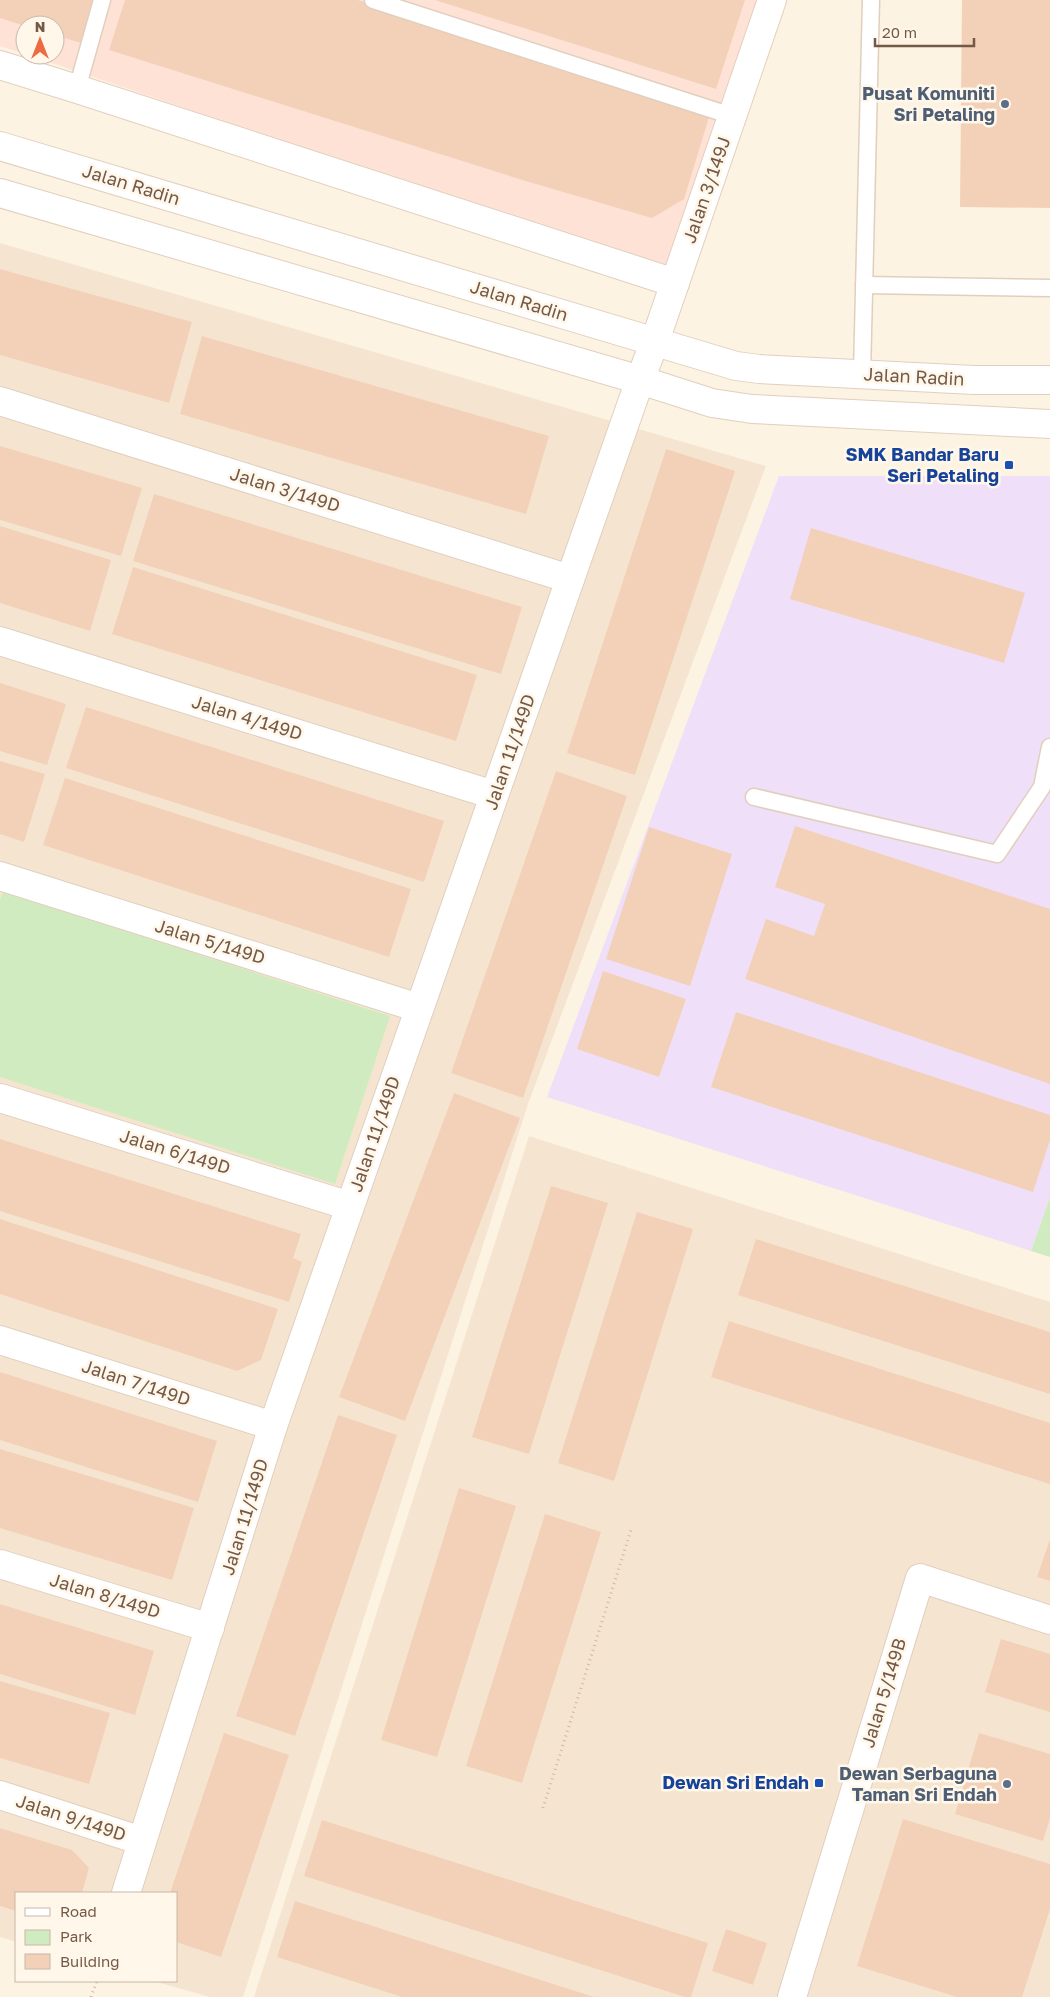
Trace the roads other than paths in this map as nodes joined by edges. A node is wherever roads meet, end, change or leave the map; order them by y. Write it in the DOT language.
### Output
graph roads {
  1 [pos="102,0"];
  2 [pos="373,0"];
  3 [pos="772,0"];
  4 [pos="871,0"];
  5 [pos="0,65"];
  6 [pos="77,89"];
  7 [pos="732,116"];
  8 [pos="0,146"];
  9 [pos="0,193"];
  10 [pos="675,283"];
  11 [pos="864,285"];
  12 [pos="1050,288"];
  13 [pos="656,342"];
  14 [pos="862,374"];
  15 [pos="640,380"];
  16 [pos="1050,380"];
  17 [pos="0,401"];
  18 [pos="1050,424"];
  19 [pos="570,580"];
  20 [pos="0,641"];
  21 [pos="1050,747"];
  22 [pos="494,795"];
  23 [pos="754,797"];
  24 [pos="0,876"];
  25 [pos="420,1008"];
  26 [pos="0,1098"];
  27 [pos="350,1206"];
  28 [pos="0,1340"];
  29 [pos="273,1426"];
  30 [pos="0,1564"];
  31 [pos="1050,1620"];
  32 [pos="210,1628"];
  33 [pos="0,1795"];
  34 [pos="142,1840"];
  35 [pos="126,1892"];
  36 [pos="792,1997"];
  1 -- 6 [label="lane"];
  2 -- 7 [label="lane"];
  3 -- 7 [label="street, Jalan 3/149J"];
  4 -- 11 [label="lane"];
  5 -- 6 [label="street"];
  6 -- 10 [label="street"];
  7 -- 10 [label="street, Jalan 3/149J"];
  8 -- 13 [label="street, Jalan Radin"];
  9 -- 15 [label="street"];
  10 -- 13 [label="street, Jalan 3/149J"];
  11 -- 12 [label="lane"];
  11 -- 14 [label="lane"];
  13 -- 14 [label="street, Jalan Radin"];
  13 -- 15 [label="street, Jalan 3/149J"];
  14 -- 16 [label="street, Jalan Radin"];
  15 -- 18 [label="street"];
  15 -- 19 [label="street, Jalan 11/149D"];
  17 -- 19 [label="street, Jalan 3/149D"];
  19 -- 22 [label="street, Jalan 11/149D"];
  20 -- 22 [label="street, Jalan 4/149D"];
  21 -- 23 [label="lane"];
  22 -- 25 [label="street, Jalan 11/149D"];
  24 -- 25 [label="street, Jalan 5/149D"];
  25 -- 27 [label="street, Jalan 11/149D"];
  26 -- 27 [label="street, Jalan 6/149D"];
  27 -- 29 [label="street, Jalan 11/149D"];
  28 -- 29 [label="street, Jalan 7/149D"];
  29 -- 32 [label="street, Jalan 11/149D"];
  30 -- 32 [label="street, Jalan 8/149D"];
  31 -- 36 [label="street, Jalan 5/149B"];
  32 -- 34 [label="street, Jalan 11/149D"];
  33 -- 34 [label="street, Jalan 9/149D"];
  34 -- 35 [label="street, Jalan 11/149D"];
}
